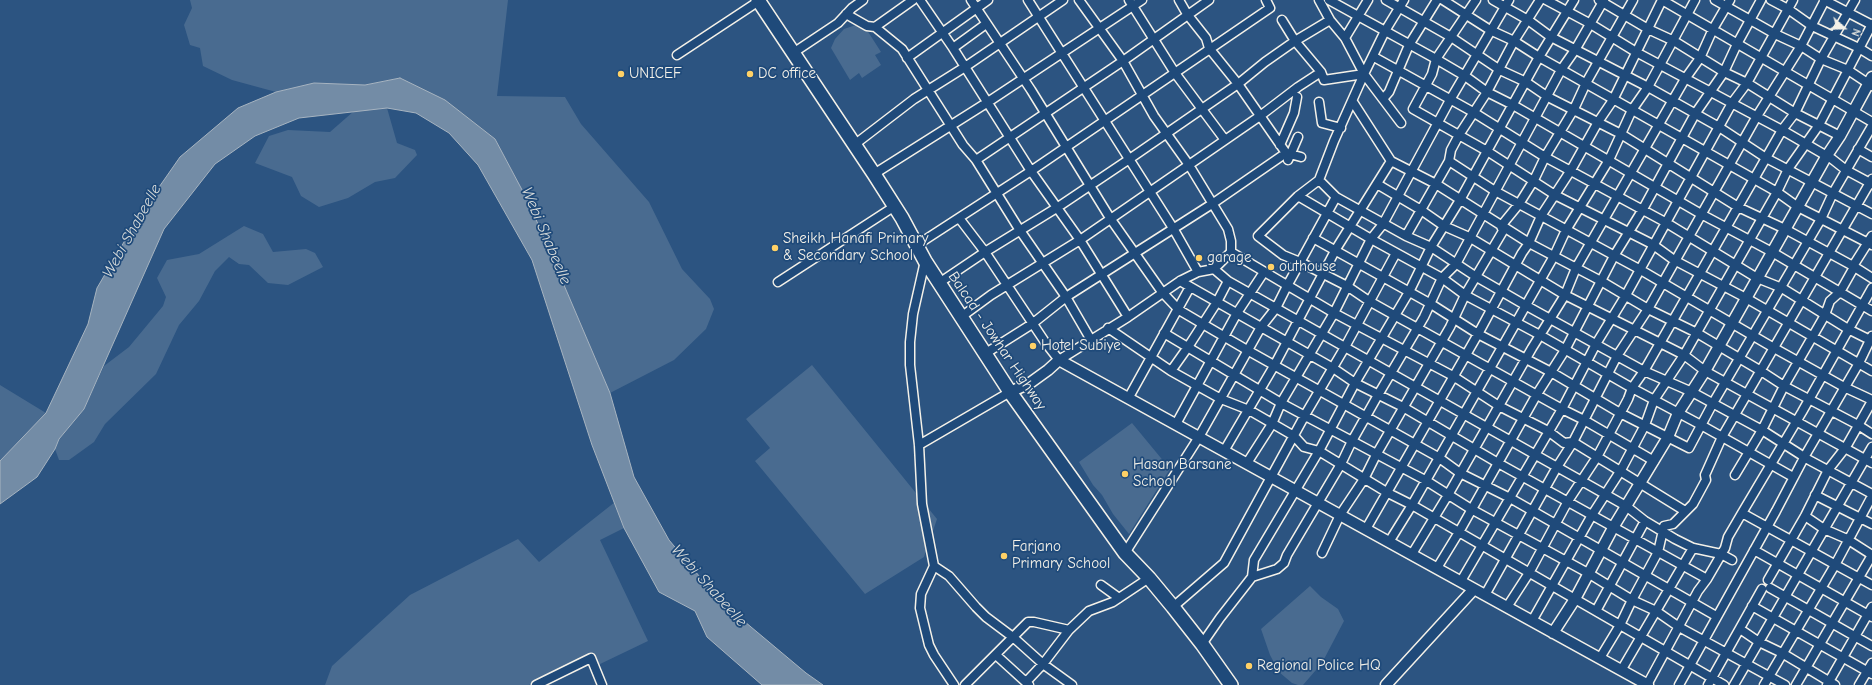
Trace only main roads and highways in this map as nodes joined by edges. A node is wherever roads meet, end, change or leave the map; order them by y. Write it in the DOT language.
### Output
graph roads {
  1 [pos="758,0"];
  2 [pos="1231,685"];
  1 -- 2 [label="main road, Balcad - Jowhar Highway"];
}
